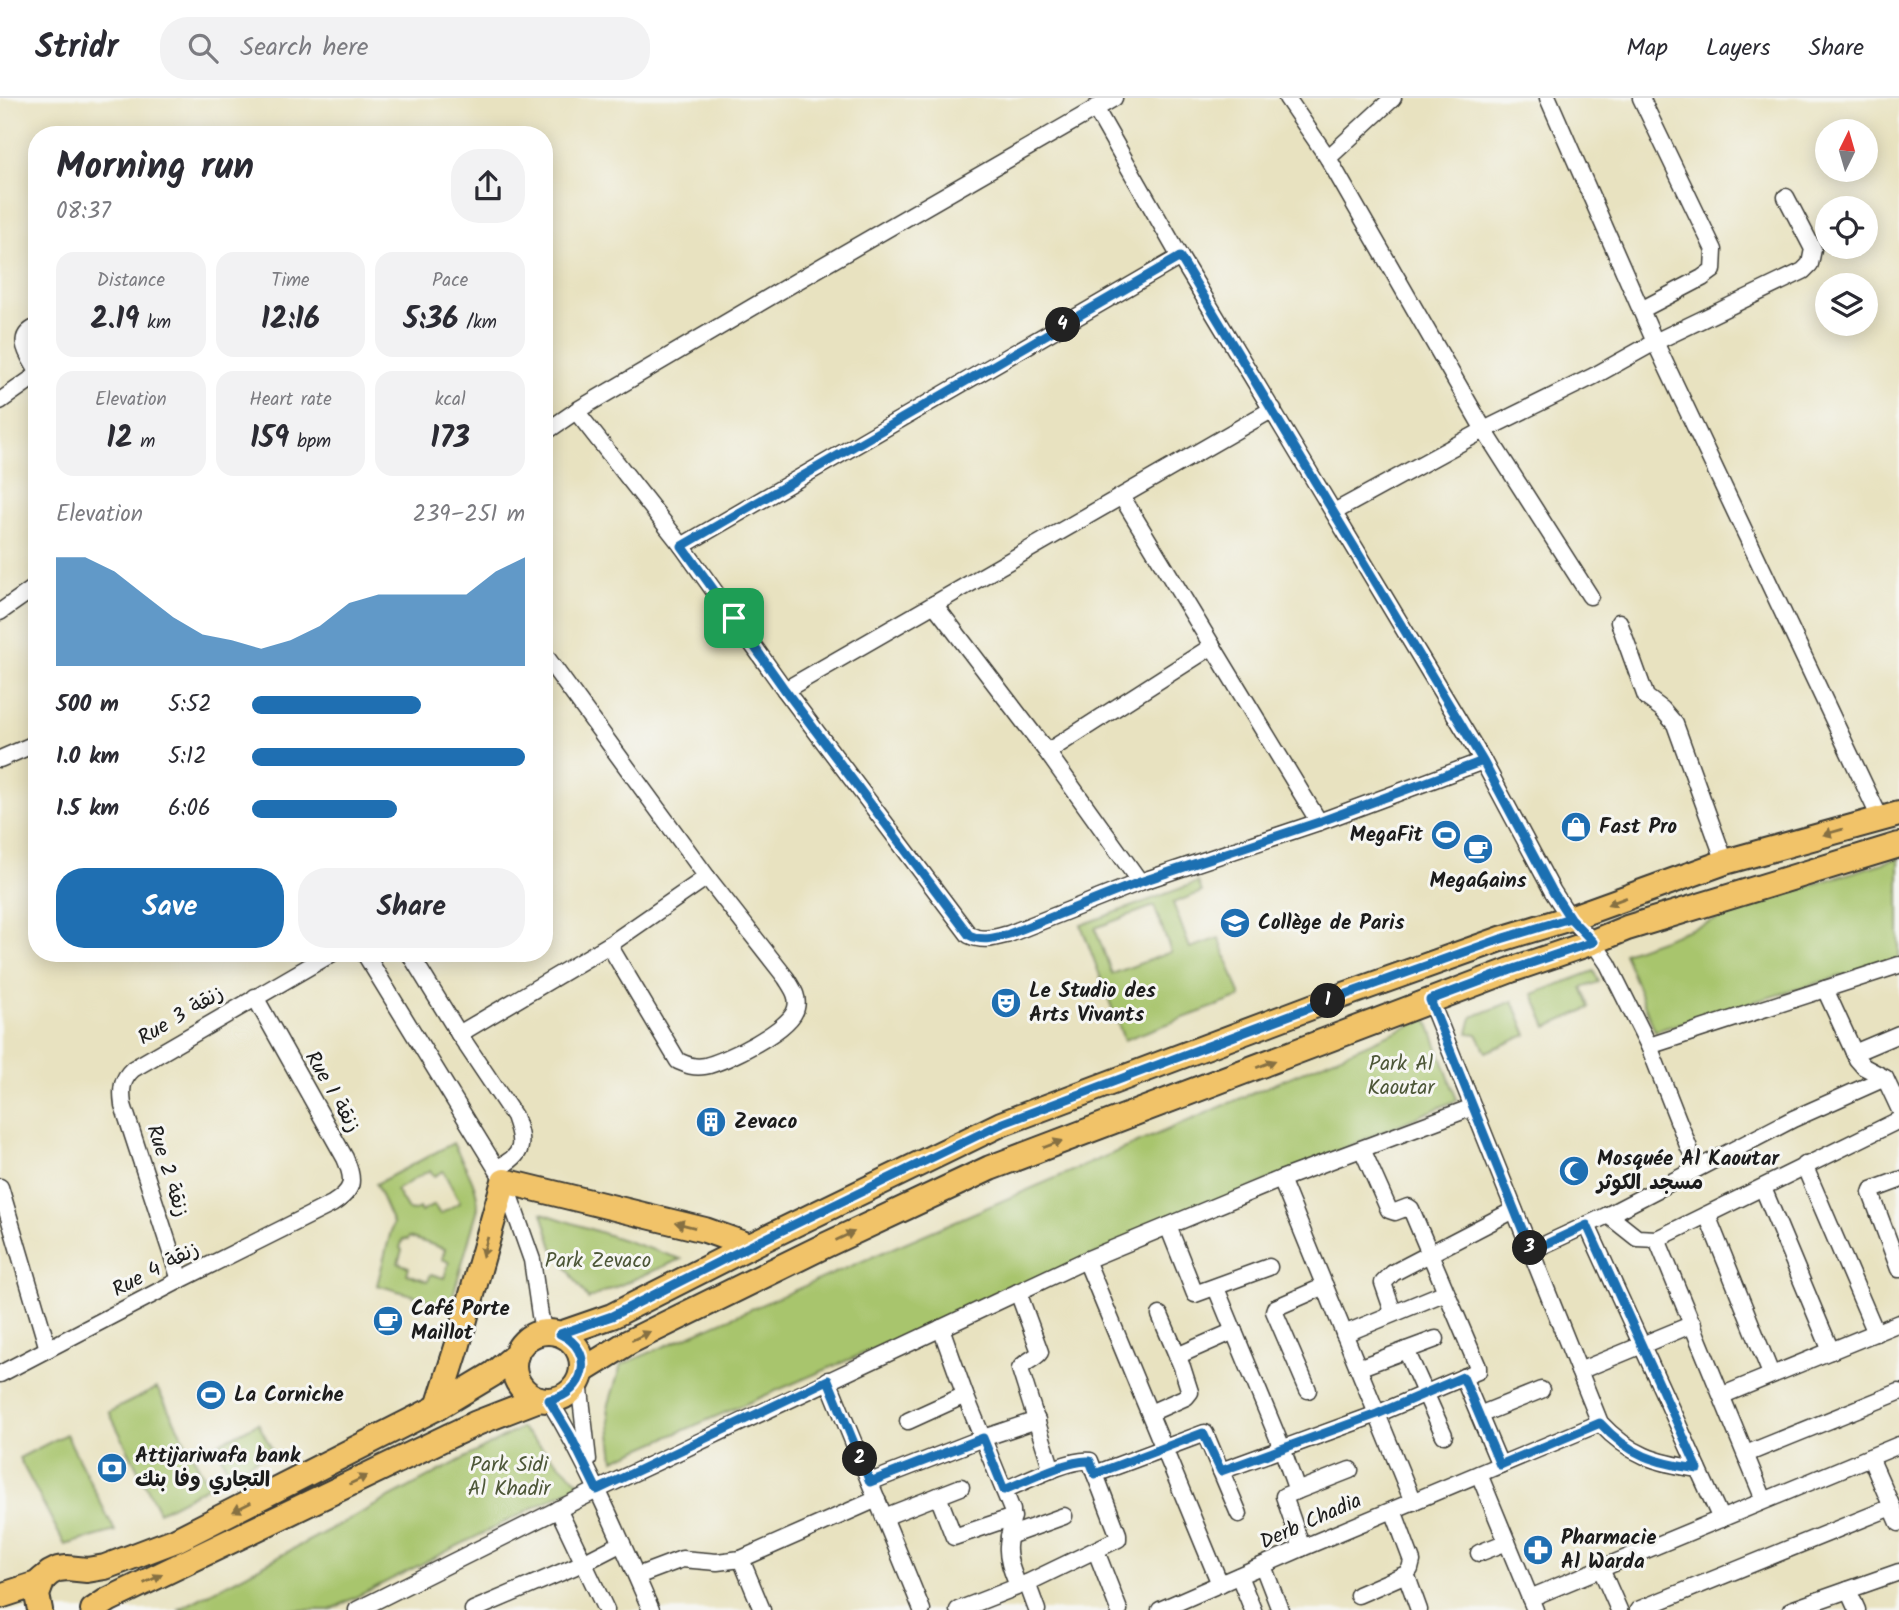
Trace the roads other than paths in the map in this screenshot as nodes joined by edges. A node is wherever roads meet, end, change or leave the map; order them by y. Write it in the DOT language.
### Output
graph roads {
  1 [pos="1114,98"];
  2 [pos="1287,98"];
  3 [pos="1393,98"];
  4 [pos="1548,98"];
  5 [pos="1641,98"];
  6 [pos="1094,108"];
  7 [pos="1328,159"];
  8 [pos="1786,197"];
  9 [pos="1180,257"];
  10 [pos="1641,310"];
  11 [pos="28,333"];
  12 [pos="1655,342"];
  13 [pos="28,354"];
  14 [pos="28,380"];
  15 [pos="0,401"];
  16 [pos="1273,409"];
  17 [pos="576,411"];
  18 [pos="553,427"];
  19 [pos="1484,430"];
  20 [pos="1122,497"];
  21 [pos="1334,512"];
  22 [pos="682,546"];
  23 [pos="28,592"];
  24 [pos="1590,596"];
  25 [pos="934,604"];
  26 [pos="0,612"];
  27 [pos="1619,622"];
  28 [pos="1212,647"];
  29 [pos="553,666"];
  30 [pos="785,690"];
  31 [pos="28,747"];
  32 [pos="1047,752"];
  33 [pos="0,759"];
  34 [pos="1483,761"];
  35 [pos="1890,816"];
  36 [pos="1319,822"];
  37 [pos="1899,845"];
  38 [pos="1726,862"];
  39 [pos="707,877"];
  40 [pos="1140,882"];
  41 [pos="1570,918"];
  42 [pos="1593,942"];
  43 [pos="609,945"];
  44 [pos="317,962"];
  45 [pos="370,962"];
  46 [pos="415,962"];
  47 [pos="1899,965"];
  48 [pos="1825,989"];
  49 [pos="255,997"];
  50 [pos="1430,1000"];
  51 [pos="459,1034"];
  52 [pos="1899,1034"];
  53 [pos="1649,1046"];
  54 [pos="1854,1053"];
  55 [pos="1885,1078"];
  56 [pos="1473,1107"];
  57 [pos="1899,1108"];
  58 [pos="126,1115"];
  59 [pos="1899,1119"];
  60 [pos="1689,1148"];
  61 [pos="1362,1149"];
  62 [pos="1804,1166"];
  63 [pos="500,1175"];
  64 [pos="1281,1180"];
  65 [pos="1899,1180"];
  66 [pos="0,1187"];
  67 [pos="1763,1188"];
  68 [pos="332,1204"];
  69 [pos="1514,1210"];
  70 [pos="1608,1215"];
  71 [pos="1707,1215"];
  72 [pos="1587,1225"];
  73 [pos="1168,1226"];
  74 [pos="1657,1239"];
  75 [pos="750,1246"];
  76 [pos="1895,1248"];
  77 [pos="1531,1251"];
  78 [pos="1429,1253"];
  79 [pos="1086,1260"];
  80 [pos="1269,1267"];
  81 [pos="1899,1269"];
  82 [pos="180,1280"];
  83 [pos="1325,1286"];
  84 [pos="1216,1288"];
  85 [pos="1018,1292"];
  86 [pos="1446,1292"];
  87 [pos="1394,1312"];
  88 [pos="1160,1315"];
  89 [pos="1899,1323"];
  90 [pos="1693,1325"];
  91 [pos="941,1328"];
  92 [pos="1234,1331"];
  93 [pos="1876,1332"];
  94 [pos="552,1333"];
  95 [pos="1344,1334"];
  96 [pos="1436,1339"];
  97 [pos="1642,1346"];
  98 [pos="48,1349"];
  99 [pos="1406,1350"];
  100 [pos="1831,1351"];
  101 [pos="516,1355"];
  102 [pos="1177,1356"];
  103 [pos="1358,1368"];
  104 [pos="1579,1371"];
  105 [pos="0,1374"];
  106 [pos="1770,1374"];
  107 [pos="580,1376"];
  108 [pos="1463,1377"];
  109 [pos="828,1380"];
  110 [pos="1308,1390"];
  111 [pos="1541,1390"];
  112 [pos="1899,1392"];
  113 [pos="1425,1393"];
  114 [pos="965,1395"];
  115 [pos="1723,1395"];
  116 [pos="544,1399"];
  117 [pos="438,1407"];
  118 [pos="1150,1413"];
  119 [pos="1377,1414"];
  120 [pos="1479,1415"];
  121 [pos="1037,1420"];
  122 [pos="908,1421"];
  123 [pos="1600,1423"];
  124 [pos="1444,1435"];
  125 [pos="983,1438"];
  126 [pos="1899,1445"];
  127 [pos="1164,1448"];
  128 [pos="1282,1448"];
  129 [pos="1746,1454"];
  130 [pos="1870,1457"];
  131 [pos="1500,1465"];
  132 [pos="1698,1469"];
  133 [pos="1052,1470"];
  134 [pos="1350,1470"];
  135 [pos="1221,1471"];
  136 [pos="590,1473"];
  137 [pos="1095,1474"];
  138 [pos="1479,1474"];
  139 [pos="870,1482"];
  140 [pos="961,1488"];
  141 [pos="597,1490"];
  142 [pos="1004,1490"];
  143 [pos="1297,1491"];
  144 [pos="938,1496"];
  145 [pos="877,1499"];
  146 [pos="1764,1500"];
  147 [pos="1413,1502"];
  148 [pos="1892,1507"];
  149 [pos="558,1509"];
  150 [pos="1393,1510"];
  151 [pos="1239,1514"];
  152 [pos="1064,1516"];
  153 [pos="884,1517"];
  154 [pos="1013,1517"];
  155 [pos="1721,1519"];
  156 [pos="1899,1523"];
  157 [pos="1009,1536"];
  158 [pos="1507,1542"];
  159 [pos="622,1543"];
  160 [pos="1302,1548"];
  161 [pos="1096,1551"];
  162 [pos="1479,1553"];
  163 [pos="741,1559"];
  164 [pos="583,1563"];
  165 [pos="1263,1566"];
  166 [pos="1601,1569"];
  167 [pos="76,1570"];
  168 [pos="1899,1572"];
  169 [pos="1406,1574"];
  170 [pos="637,1576"];
  171 [pos="1239,1576"];
  172 [pos="43,1579"];
  173 [pos="1220,1584"];
  174 [pos="1023,1585"];
  175 [pos="1848,1590"];
  176 [pos="1358,1595"];
  177 [pos="0,1596"];
  178 [pos="1674,1603"];
  179 [pos="1532,1604"];
  180 [pos="1799,1609"];
  181 [pos="40,1610"];
  182 [pos="93,1610"];
  183 [pos="357,1610"];
  184 [pos="472,1610"];
  185 [pos="606,1610"];
  186 [pos="652,1610"];
  187 [pos="762,1610"];
  188 [pos="922,1610"];
  189 [pos="958,1610"];
  190 [pos="1037,1610"];
  191 [pos="1119,1610"];
  192 [pos="1160,1610"];
  193 [pos="1253,1610"];
  194 [pos="1280,1610"];
  195 [pos="1419,1610"];
  196 [pos="1619,1610"];
  197 [pos="1638,1610"];
  198 [pos="1857,1610"];
  1 -- 6 [label="street"];
  2 -- 7 [label="street"];
  3 -- 7 [label="street"];
  4 -- 10 [label="street"];
  5 -- 10 [label="street"];
  6 -- 9 [label="street"];
  6 -- 17 [label="street"];
  7 -- 19 [label="street"];
  8 -- 12 [label="street"];
  9 -- 16 [label="street"];
  9 -- 22 [label="street"];
  10 -- 12 [label="street"];
  11 -- 13 [label="street"];
  12 -- 19 [label="street"];
  12 -- 35 [label="street"];
  14 -- 15 [label="street"];
  16 -- 20 [label="street"];
  16 -- 21 [label="street"];
  17 -- 18 [label="street"];
  17 -- 22 [label="street"];
  19 -- 21 [label="street"];
  19 -- 24 [label="street"];
  20 -- 25 [label="street"];
  20 -- 28 [label="street"];
  21 -- 34 [label="street"];
  22 -- 30 [label="street"];
  23 -- 26 [label="street"];
  25 -- 30 [label="street"];
  25 -- 32 [label="street"];
  27 -- 38 [label="street"];
  28 -- 32 [label="street"];
  28 -- 36 [label="street"];
  29 -- 39 [label="street"];
  30 -- 40 [label="street"];
  31 -- 33 [label="street"];
  32 -- 40 [label="street"];
  34 -- 36 [label="street"];
  34 -- 41 [label="street"];
  35 -- 38 [label="main road, one-way"];
  36 -- 40 [label="street"];
  37 -- 42 [label="main road"];
  38 -- 41 [label="main road, one-way"];
  39 -- 43 [label="street"];
  39 -- 43 [label="street"];
  41 -- 42 [label="street"];
  41 -- 75 [label="main road"];
  42 -- 50 [label="main road"];
  42 -- 53 [label="street"];
  43 -- 51 [label="street"];
  44 -- 49 [label="street, Rue 3 زنقة"];
  45 -- 63 [label="street"];
  46 -- 51 [label="street"];
  47 -- 48 [label="street"];
  48 -- 53 [label="street"];
  48 -- 54 [label="street"];
  49 -- 58 [label="street, Rue 3 زنقة"];
  49 -- 68 [label="street, Rue 1 زنقة"];
  50 -- 56 [label="street"];
  107 -- 50 [label="main road, one-way"];
  51 -- 63 [label="street"];
  52 -- 54 [label="street"];
  53 -- 60 [label="street"];
  54 -- 55 [label="street"];
  55 -- 57 [label="street"];
  55 -- 70 [label="street"];
  56 -- 61 [label="street"];
  56 -- 69 [label="street"];
  58 -- 82 [label="street, Rue 2 زنقة"];
  59 -- 62 [label="street"];
  61 -- 64 [label="street"];
  61 -- 78 [label="street"];
  62 -- 67 [label="street"];
  62 -- 93 [label="street"];
  75 -- 63 [label="main road, one-way"];
  63 -- 94 [label="street"];
  63 -- 117 [label="main road, one-way"];
  64 -- 73 [label="street"];
  64 -- 83 [label="street"];
  65 -- 76 [label="street"];
  66 -- 98 [label="street"];
  67 -- 71 [label="street"];
  67 -- 100 [label="street"];
  68 -- 82 [label="street, Rue 4 زنقة"];
  69 -- 77 [label="street"];
  69 -- 78 [label="street"];
  70 -- 72 [label="street"];
  70 -- 74 [label="street"];
  71 -- 74 [label="street"];
  71 -- 106 [label="street"];
  72 -- 77 [label="street"];
  72 -- 97 [label="street"];
  73 -- 79 [label="street"];
  73 -- 84 [label="street"];
  74 -- 90 [label="street"];
  75 -- 94 [label="main road"];
  76 -- 81 [label="street"];
  77 -- 104 [label="street"];
  78 -- 86 [label="street"];
  78 -- 87 [label="street"];
  79 -- 85 [label="street"];
  79 -- 118 [label="street"];
  80 -- 84 [label="street"];
  82 -- 98 [label="street, Rue 4 زنقة"];
  83 -- 95 [label="street"];
  83 -- 110 [label="street"];
  84 -- 92 [label="street"];
  85 -- 91 [label="street"];
  85 -- 121 [label="street"];
  86 -- 87 [label="street"];
  86 -- 108 [label="street"];
  87 -- 95 [label="street"];
  88 -- 102 [label="street"];
  89 -- 93 [label="street"];
  90 -- 97 [label="street"];
  90 -- 115 [label="street"];
  91 -- 109 [label="street"];
  91 -- 114 [label="street"];
  92 -- 102 [label="street"];
  92 -- 128 [label="street"];
  93 -- 100 [label="street"];
  94 -- 101 [label="main road"];
  94 -- 107 [label="main road"];
  95 -- 103 [label="street"];
  96 -- 99 [label="street"];
  97 -- 104 [label="street"];
  97 -- 132 [label="street"];
  98 -- 105 [label="street, Rue 4 زنقة"];
  99 -- 103 [label="street"];
  99 -- 113 [label="street"];
  100 -- 106 [label="street"];
  101 -- 116 [label="main road"];
  101 -- 117 [label="main road"];
  102 -- 118 [label="street"];
  103 -- 119 [label="street"];
  104 -- 123 [label="street"];
  106 -- 115 [label="street"];
  107 -- 116 [label="main road"];
  107 -- 136 [label="street"];
  108 -- 113 [label="street"];
  108 -- 120 [label="street"];
  109 -- 139 [label="street"];
  109 -- 141 [label="street"];
  111 -- 120 [label="street"];
  112 -- 129 [label="street"];
  113 -- 119 [label="street"];
  113 -- 124 [label="street"];
  114 -- 122 [label="street"];
  114 -- 125 [label="street"];
  115 -- 129 [label="street"];
  116 -- 136 [label="street"];
  182 -- 116 [label="main road, one-way"];
  117 -- 167 [label="main road, one-way"];
  118 -- 127 [label="street"];
  119 -- 128 [label="street"];
  119 -- 147 [label="street"];
  120 -- 131 [label="street"];
  121 -- 125 [label="street"];
  121 -- 133 [label="street"];
  123 -- 131 [label="street, Derb Chadia"];
  123 -- 132 [label="street"];
  125 -- 139 [label="street"];
  125 -- 142 [label="street"];
  126 -- 130 [label="street"];
  127 -- 135 [label="street"];
  127 -- 137 [label="street"];
  127 -- 173 [label="street"];
  128 -- 135 [label="street"];
  128 -- 143 [label="street"];
  129 -- 146 [label="street"];
  130 -- 146 [label="street"];
  130 -- 148 [label="street"];
  131 -- 138 [label="street, Derb Chadia"];
  132 -- 155 [label="street"];
  133 -- 137 [label="street"];
  133 -- 142 [label="street"];
  134 -- 143 [label="street"];
  135 -- 151 [label="street"];
  136 -- 141 [label="street"];
  137 -- 161 [label="street"];
  138 -- 147 [label="street, Derb Chadia"];
  138 -- 158 [label="street"];
  139 -- 145 [label="street"];
  140 -- 144 [label="street"];
  141 -- 149 [label="street"];
  141 -- 159 [label="street"];
  142 -- 154 [label="street"];
  143 -- 160 [label="street"];
  144 -- 153 [label="street"];
  144 -- 154 [label="street"];
  145 -- 153 [label="street"];
  145 -- 163 [label="street"];
  146 -- 155 [label="street"];
  147 -- 150 [label="street, Derb Chadia"];
  148 -- 156 [label="street"];
  148 -- 178 [label="street"];
  149 -- 164 [label="street"];
  149 -- 183 [label="street"];
  150 -- 160 [label="street, Derb Chadia"];
  150 -- 169 [label="street"];
  152 -- 157 [label="street"];
  153 -- 188 [label="street"];
  154 -- 157 [label="street"];
  155 -- 166 [label="street"];
  157 -- 174 [label="street"];
  158 -- 162 [label="street"];
  158 -- 179 [label="street"];
  159 -- 164 [label="street"];
  159 -- 170 [label="street"];
  160 -- 165 [label="street, Derb Chadia"];
  161 -- 174 [label="street"];
  161 -- 191 [label="street"];
  163 -- 170 [label="street"];
  163 -- 187 [label="street"];
  164 -- 184 [label="street"];
  164 -- 185 [label="street"];
  165 -- 171 [label="street, Derb Chadia"];
  165 -- 194 [label="street"];
  166 -- 179 [label="street"];
  166 -- 196 [label="street"];
  167 -- 172 [label="main road"];
  167 -- 182 [label="main road"];
  168 -- 175 [label="street"];
  169 -- 176 [label="street"];
  169 -- 195 [label="street"];
  170 -- 186 [label="street"];
  171 -- 173 [label="street, Derb Chadia"];
  171 -- 193 [label="street"];
  172 -- 177 [label="main road"];
  172 -- 181 [label="main road"];
  173 -- 192 [label="street, Derb Chadia"];
  174 -- 189 [label="street"];
  174 -- 190 [label="street"];
  175 -- 180 [label="street"];
  175 -- 198 [label="street"];
  178 -- 197 [label="street"];
}
